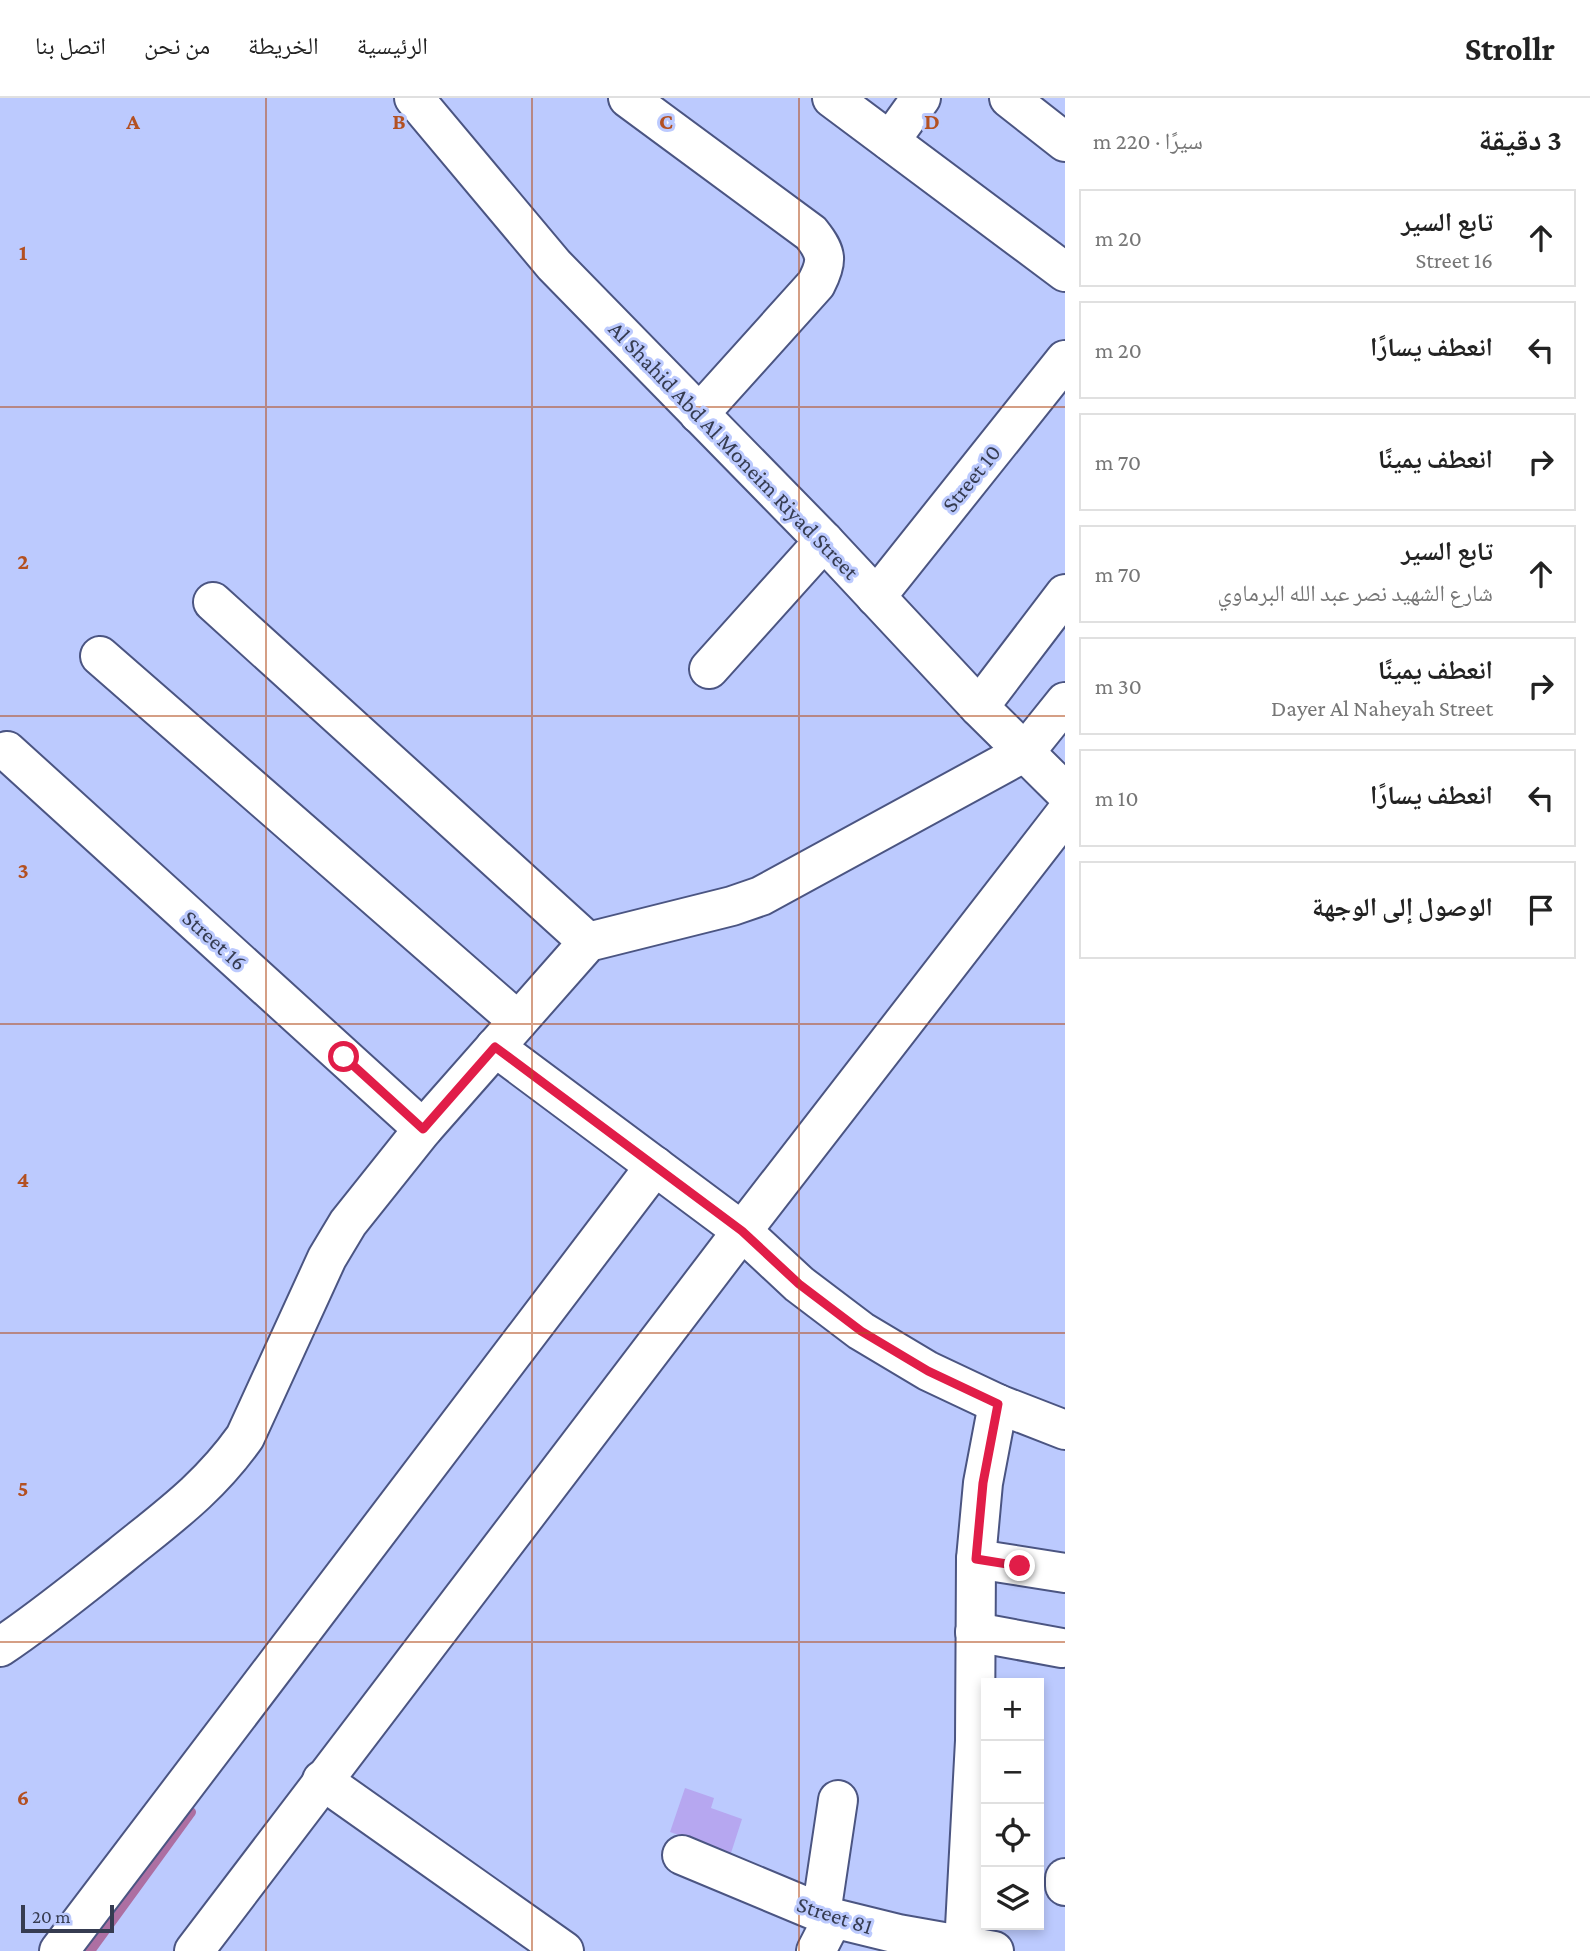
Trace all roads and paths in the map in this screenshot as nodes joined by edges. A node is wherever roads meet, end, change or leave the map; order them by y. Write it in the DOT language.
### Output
graph roads {
  1 [pos="628,98"];
  2 [pos="832,98"];
  3 [pos="922,98"];
  4 [pos="1009,98"];
  5 [pos="426,102"];
  6 [pos="890,141"];
  7 [pos="1065,142"];
  8 [pos="1065,272"];
  9 [pos="1065,360"];
  10 [pos="699,414"];
  11 [pos="824,541"];
  12 [pos="1065,594"];
  13 [pos="876,597"];
  14 [pos="213,602"];
  15 [pos="100,656"];
  16 [pos="709,669"];
  17 [pos="1065,702"];
  18 [pos="979,707"];
  19 [pos="6,751"];
  20 [pos="1025,752"];
  21 [pos="1065,792"];
  22 [pos="1065,814"];
  23 [pos="588,942"];
  24 [pos="506,1034"];
  25 [pos="423,1129"];
  26 [pos="655,1166"];
  27 [pos="742,1231"];
  28 [pos="998,1404"];
  29 [pos="1065,1430"];
  30 [pos="976,1559"];
  31 [pos="1065,1573"];
  32 [pos="975,1632"];
  33 [pos="0,1647"];
  34 [pos="1062,1648"];
  35 [pos="323,1780"];
  36 [pos="838,1800"];
  37 [pos="682,1855"];
  38 [pos="1065,1878"];
  39 [pos="1065,1886"];
  40 [pos="827,1916"];
  41 [pos="979,1948"];
  42 [pos="59,1951"];
  43 [pos="194,1951"];
  44 [pos="564,1951"];
  45 [pos="816,1951"];
  1 -- 10 [label="street"];
  2 -- 6 [label="street"];
  3 -- 6 [label="street"];
  4 -- 7 [label="street"];
  5 -- 10 [label="street, Al Shahid Abd Al Moneim Riyad Street"];
  6 -- 8 [label="street"];
  9 -- 13 [label="street, Street 10"];
  10 -- 11 [label="street, Al Shahid Abd Al Moneim Riyad Street"];
  11 -- 13 [label="street, Al Shahid Abd Al Moneim Riyad Street"];
  11 -- 16 [label="street"];
  12 -- 18 [label="street"];
  13 -- 18 [label="street, Al Shahid Abd Al Moneim Riyad Street"];
  14 -- 23 [label="street"];
  15 -- 24 [label="street"];
  17 -- 20 [label="street"];
  18 -- 20 [label="street, Al Shahid Abd Al Moneim Riyad Street"];
  19 -- 25 [label="street, Street 16"];
  20 -- 21 [label="street, Al Shahid Abd Al Moneim Riyad Street"];
  20 -- 23 [label="street"];
  22 -- 27 [label="street"];
  23 -- 24 [label="street"];
  24 -- 25 [label="street"];
  24 -- 26 [label="street"];
  25 -- 33 [label="street"];
  26 -- 27 [label="street"];
  26 -- 42 [label="street"];
  27 -- 28 [label="street"];
  27 -- 35 [label="street"];
  28 -- 29 [label="street"];
  28 -- 30 [label="street"];
  30 -- 31 [label="street"];
  30 -- 32 [label="street"];
  32 -- 34 [label="street"];
  32 -- 41 [label="street"];
  35 -- 43 [label="street"];
  35 -- 44 [label="street"];
  36 -- 40 [label="street"];
  37 -- 40 [label="street, Street 81"];
  38 -- 39 [label="street"];
  40 -- 41 [label="street, Street 81"];
  40 -- 45 [label="street"];
}
